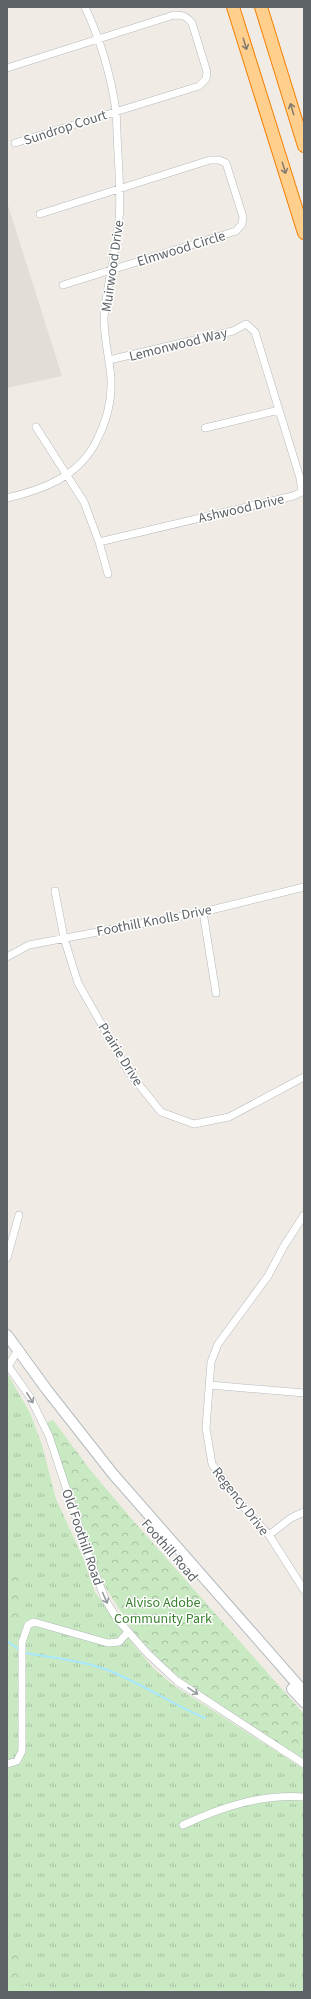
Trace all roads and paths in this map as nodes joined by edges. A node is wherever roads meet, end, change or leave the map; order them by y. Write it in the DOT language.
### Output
graph roads {
  1 [pos="85,7"];
  2 [pos="233,7"];
  3 [pos="261,7"];
  4 [pos="97,38"];
  5 [pos="7,68"];
  6 [pos="116,111"];
  7 [pos="15,143"];
  8 [pos="304,146"];
  9 [pos="120,189"];
  10 [pos="40,214"];
  11 [pos="304,233"];
  12 [pos="111,269"];
  13 [pos="63,285"];
  14 [pos="246,324"];
  15 [pos="109,360"];
  16 [pos="279,410"];
  17 [pos="36,427"];
  18 [pos="205,428"];
  19 [pos="66,475"];
  20 [pos="7,498"];
  21 [pos="99,542"];
  22 [pos="108,574"];
  23 [pos="304,887"];
  24 [pos="55,891"];
  25 [pos="203,912"];
  26 [pos="64,938"];
  27 [pos="7,958"];
  28 [pos="216,993"];
  29 [pos="304,1077"];
  30 [pos="19,1215"];
  31 [pos="304,1215"];
  32 [pos="7,1258"];
  33 [pos="7,1335"];
  34 [pos="19,1349"];
  35 [pos="8,1366"];
  36 [pos="209,1385"];
  37 [pos="46,1390"];
  38 [pos="304,1393"];
  39 [pos="304,1512"];
  40 [pos="269,1535"];
  41 [pos="304,1590"];
  42 [pos="128,1632"];
  43 [pos="304,1692"];
  44 [pos="304,1702"];
  45 [pos="7,1764"];
  46 [pos="304,1764"];
  47 [pos="304,1797"];
  48 [pos="183,1825"];
  1 -- 4 [label="street, Muirwood Drive"];
  2 -- 11 [label="highway, one-way"];
  8 -- 3 [label="highway, one-way"];
  4 -- 5 [label="street, Sundrop Court"];
  4 -- 6 [label="street, Muirwood Drive"];
  4 -- 6 [label="street, Sundrop Court"];
  6 -- 7 [label="street, Sundrop Court"];
  6 -- 9 [label="street, Muirwood Drive"];
  9 -- 10 [label="street, Elmwood Circle"];
  9 -- 12 [label="street, Muirwood Drive"];
  9 -- 12 [label="street, Elmwood Circle"];
  12 -- 13 [label="street, Elmwood Circle"];
  12 -- 15 [label="street, Muirwood Drive"];
  14 -- 15 [label="street, Lemonwood Way"];
  14 -- 16 [label="street, Ashwood Drive"];
  15 -- 19 [label="street, Muirwood Drive"];
  16 -- 18 [label="street"];
  16 -- 21 [label="street, Ashwood Drive"];
  17 -- 19 [label="street"];
  19 -- 20 [label="street, Muirwood Drive"];
  19 -- 21 [label="street"];
  21 -- 22 [label="street"];
  23 -- 25 [label="street, Foothill Knolls Drive"];
  24 -- 26 [label="street, Prairie Drive"];
  25 -- 26 [label="street, Foothill Knolls Drive"];
  25 -- 28 [label="street"];
  26 -- 27 [label="street, Foothill Knolls Drive"];
  26 -- 29 [label="street, Prairie Drive"];
  30 -- 32 [label="street"];
  31 -- 36 [label="street, Regency Drive"];
  33 -- 34 [label="main road, Foothill Road"];
  34 -- 35 [label="street, Old Foothill Road"];
  34 -- 37 [label="main road, Foothill Road"];
  35 -- 42 [label="street, Old Foothill Road, one-way"];
  36 -- 38 [label="street"];
  36 -- 40 [label="street, Regency Drive"];
  37 -- 43 [label="main road, Foothill Road"];
  37 -- 44 [label="main road, Foothill Road"];
  39 -- 40 [label="street"];
  40 -- 41 [label="street, Regency Drive"];
  42 -- 45 [label="street"];
  42 -- 46 [label="street, Old Foothill Road, one-way"];
  47 -- 48 [label="street"];
}
